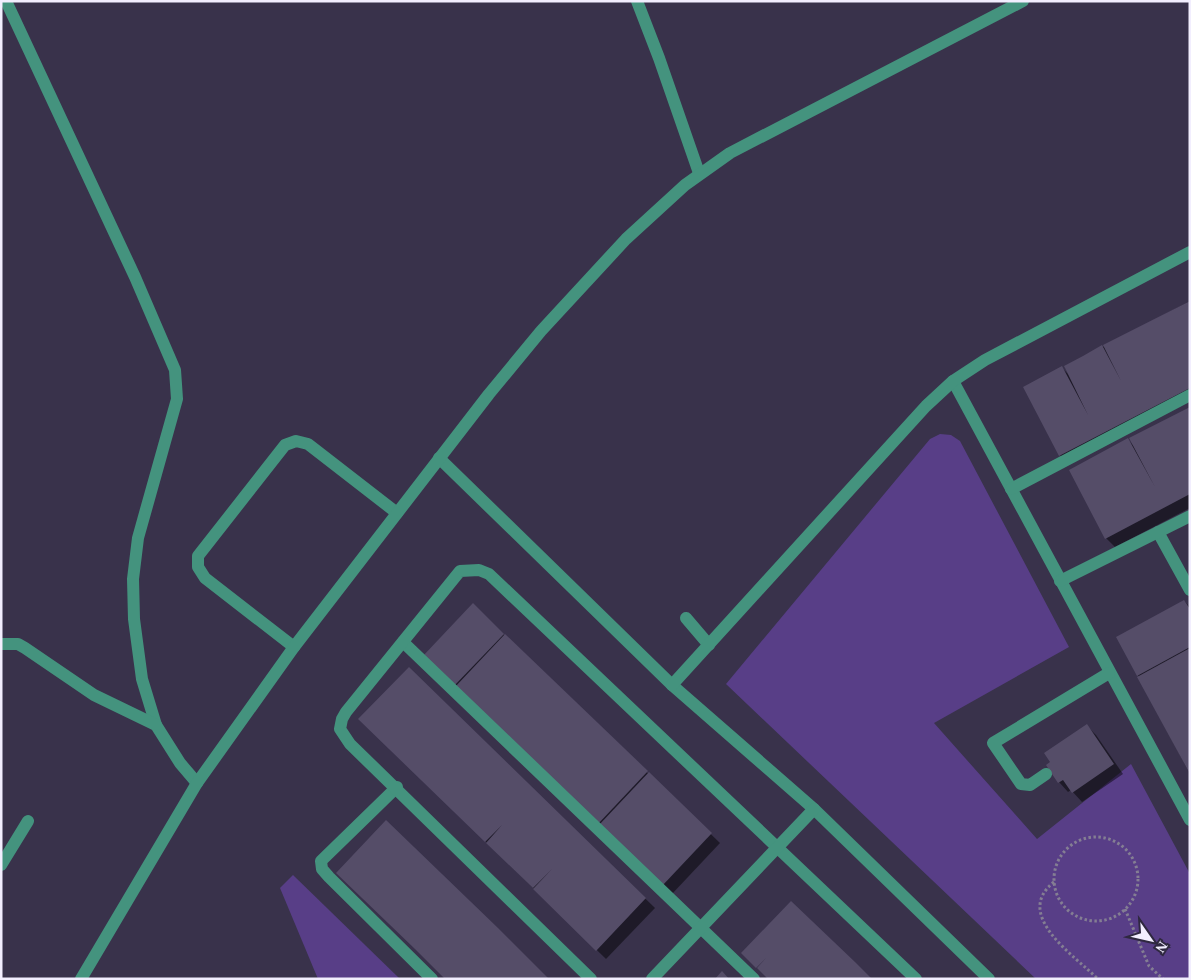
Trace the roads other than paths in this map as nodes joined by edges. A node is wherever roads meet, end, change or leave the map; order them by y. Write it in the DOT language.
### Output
graph roads {
  1 [pos="6,1"];
  2 [pos="637,1"];
  3 [pos="1023,1"];
  4 [pos="699,173"];
  5 [pos="1190,252"];
  6 [pos="953,381"];
  7 [pos="1190,395"];
  8 [pos="439,458"];
  9 [pos="1011,489"];
  10 [pos="397,513"];
  11 [pos="1190,516"];
  12 [pos="1158,532"];
  13 [pos="1060,582"];
  14 [pos="1190,590"];
  15 [pos="686,618"];
  16 [pos="402,642"];
  17 [pos="1,644"];
  18 [pos="709,644"];
  19 [pos="294,647"];
  20 [pos="1108,673"];
  21 [pos="672,685"];
  22 [pos="156,725"];
  23 [pos="1046,774"];
  24 [pos="197,783"];
  25 [pos="397,787"];
  26 [pos="814,809"];
  27 [pos="1190,820"];
  28 [pos="28,821"];
  29 [pos="777,849"];
  30 [pos="1,865"];
  31 [pos="700,928"];
  32 [pos="81,979"];
  33 [pos="432,979"];
  34 [pos="590,979"];
  35 [pos="652,979"];
  36 [pos="754,979"];
  37 [pos="916,979"];
  38 [pos="989,979"];
  1 -- 22 [label="street"];
  2 -- 4 [label="street"];
  3 -- 4 [label="street"];
  4 -- 8 [label="street"];
  5 -- 6 [label="street"];
  6 -- 9 [label="street"];
  6 -- 18 [label="street"];
  7 -- 9 [label="street"];
  8 -- 10 [label="street"];
  8 -- 21 [label="street"];
  9 -- 13 [label="street"];
  10 -- 19 [label="street"];
  10 -- 19 [label="street"];
  11 -- 12 [label="street"];
  12 -- 13 [label="street"];
  12 -- 14 [label="street"];
  13 -- 20 [label="street"];
  15 -- 18 [label="street"];
  16 -- 25 [label="street"];
  16 -- 29 [label="street"];
  16 -- 31 [label="street"];
  17 -- 22 [label="street"];
  18 -- 21 [label="street"];
  19 -- 24 [label="street"];
  20 -- 23 [label="street"];
  20 -- 27 [label="street"];
  21 -- 26 [label="street"];
  22 -- 24 [label="street"];
  24 -- 32 [label="street"];
  25 -- 33 [label="street"];
  25 -- 34 [label="street"];
  26 -- 29 [label="street"];
  26 -- 38 [label="street"];
  28 -- 30 [label="street"];
  29 -- 31 [label="street"];
  29 -- 37 [label="street"];
  31 -- 35 [label="street"];
  31 -- 36 [label="street"];
}
